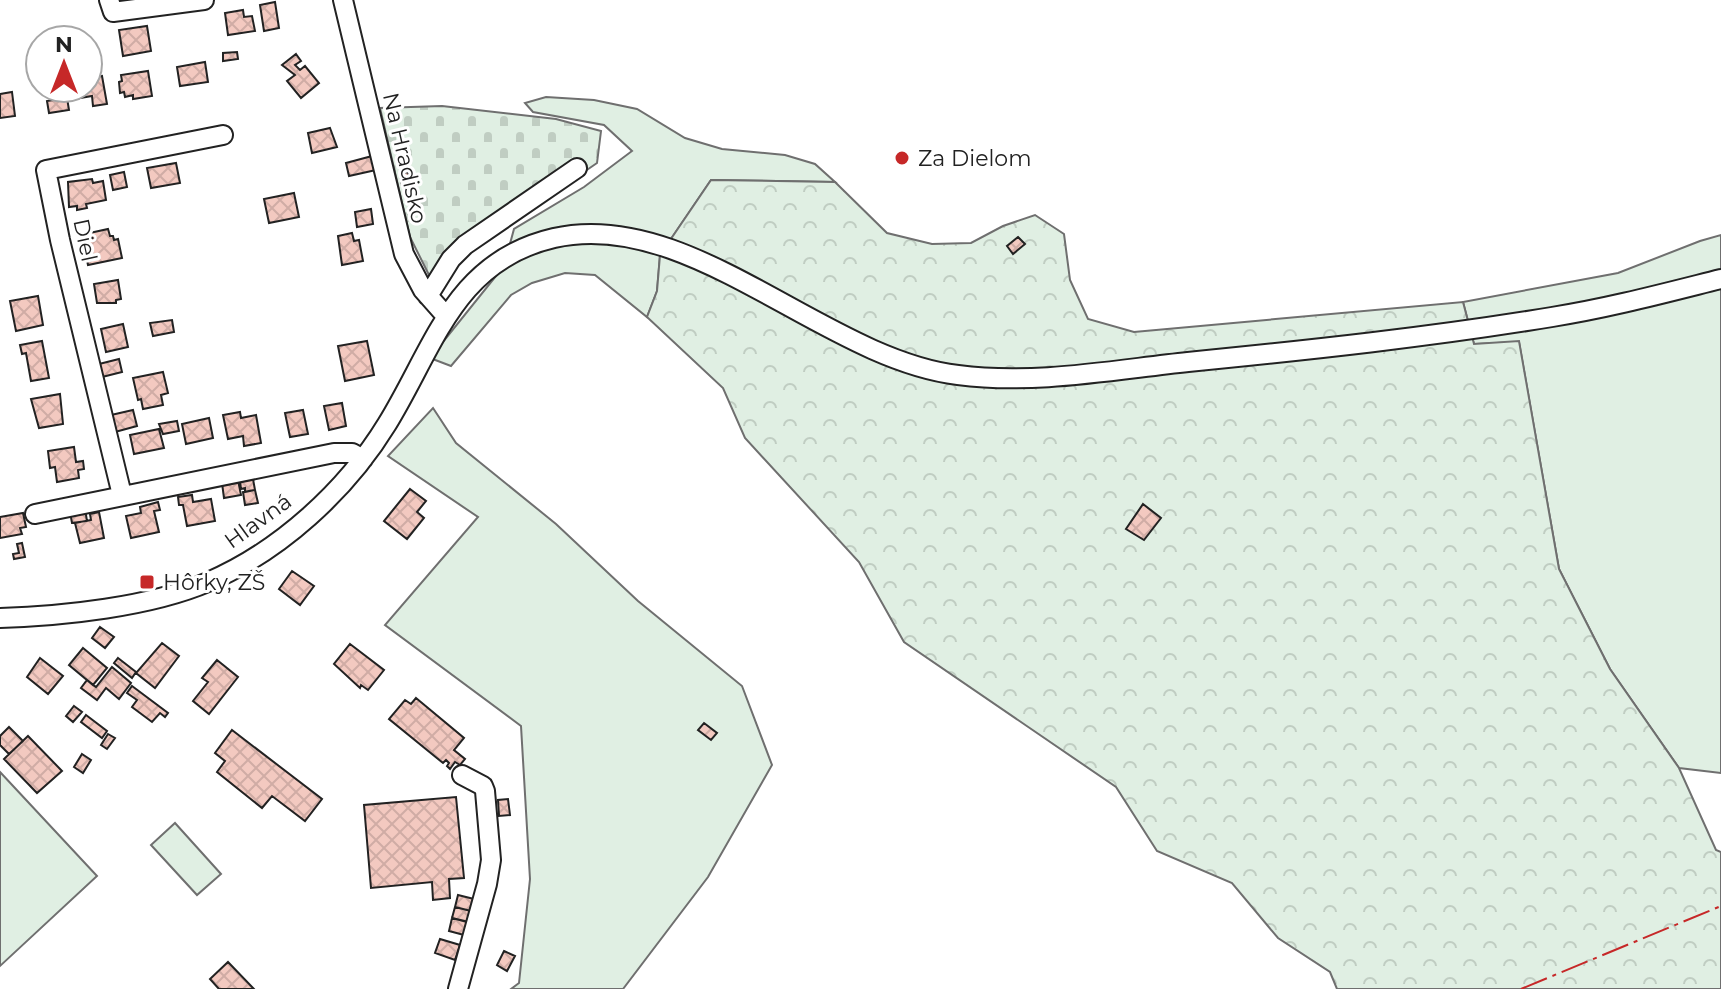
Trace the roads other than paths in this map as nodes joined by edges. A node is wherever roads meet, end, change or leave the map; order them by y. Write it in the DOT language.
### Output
graph roads {
  1 [pos="109,0"];
  2 [pos="204,0"];
  3 [pos="343,0"];
  4 [pos="223,135"];
  5 [pos="577,168"];
  6 [pos="1721,279"];
  7 [pos="428,296"];
  8 [pos="446,316"];
  9 [pos="363,459"];
  10 [pos="122,495"];
  11 [pos="35,514"];
  12 [pos="0,618"];
  13 [pos="462,775"];
  14 [pos="458,989"];
  1 -- 2 [label="street"];
  3 -- 7 [label="street, Na Hradisko"];
  4 -- 10 [label="street, Diel"];
  5 -- 7 [label="street"];
  6 -- 8 [label="street, Hlavná"];
  7 -- 8 [label="street, Na Hradisko"];
  8 -- 9 [label="street, Hlavná"];
  9 -- 10 [label="street"];
  9 -- 12 [label="street, Hlavná"];
  10 -- 11 [label="street"];
  13 -- 14 [label="street"];
}
